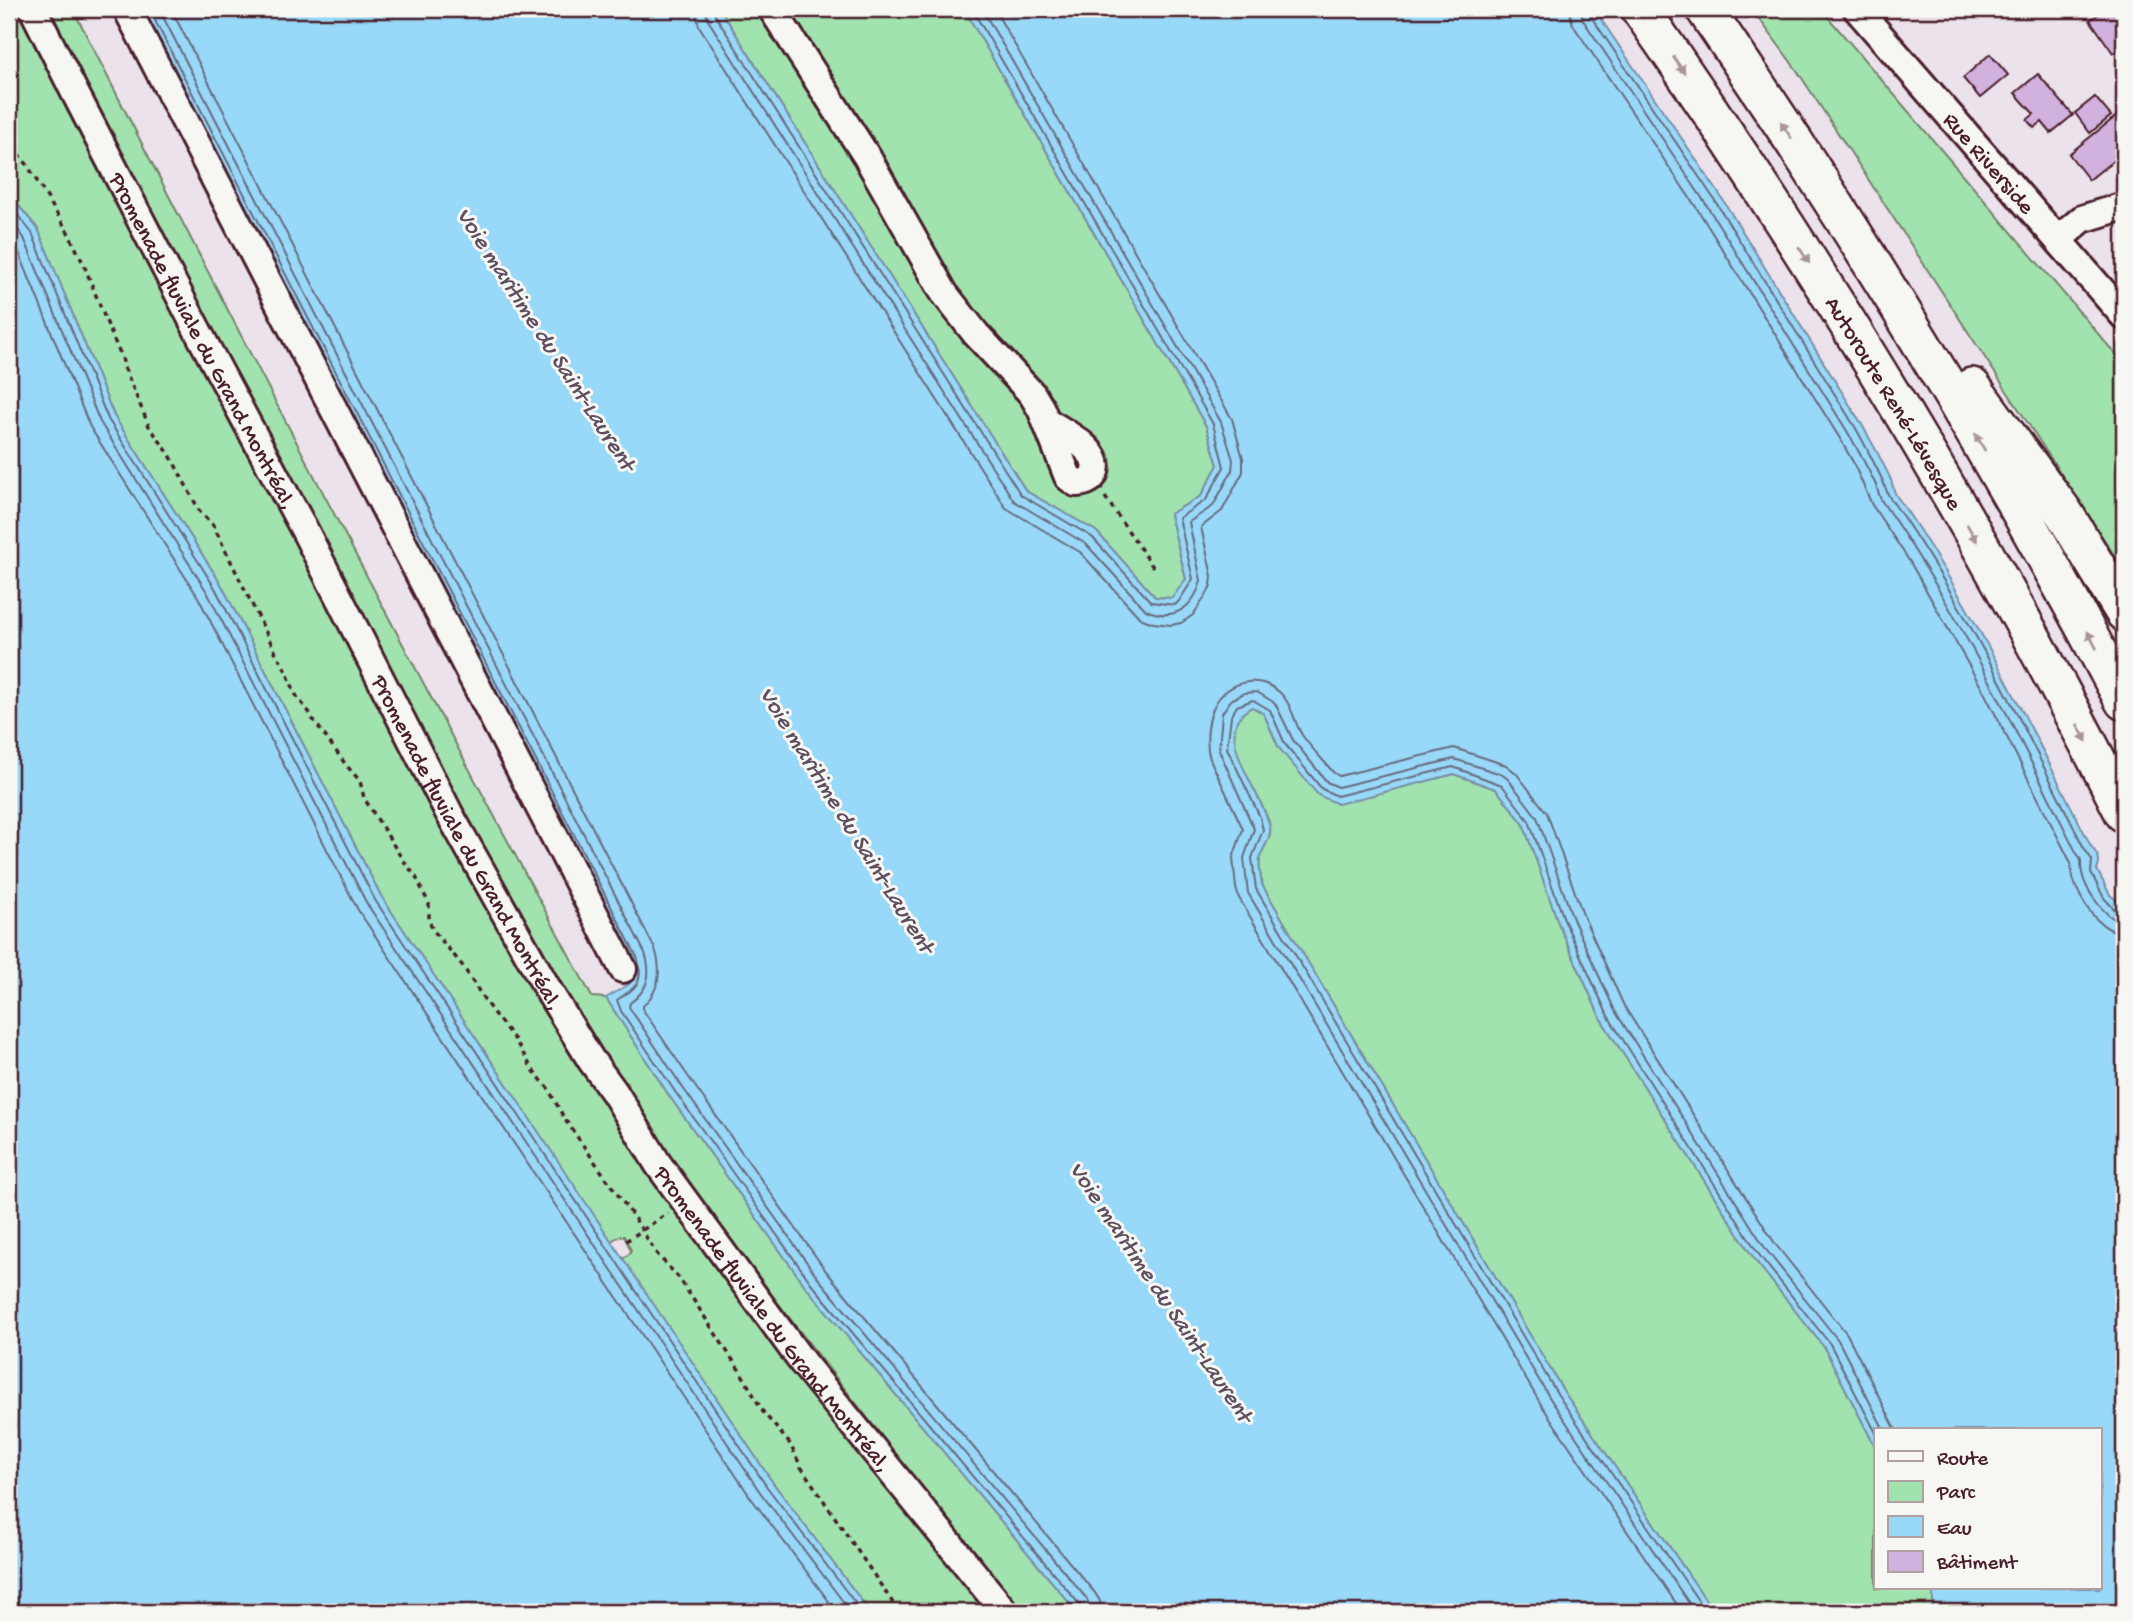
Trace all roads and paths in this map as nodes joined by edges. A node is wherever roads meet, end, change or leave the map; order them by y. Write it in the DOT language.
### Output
graph roads {
  1 [pos="33,9"];
  2 [pos="127,9"];
  3 [pos="772,9"];
  4 [pos="1640,9"];
  5 [pos="1704,9"];
  6 [pos="1857,9"];
  7 [pos="9,136"];
  8 [pos="1824,187"];
  9 [pos="2124,206"];
  10 [pos="2059,239"];
  11 [pos="2124,316"];
  12 [pos="1091,478"];
  13 [pos="1153,567"];
  14 [pos="2124,612"];
  15 [pos="2124,701"];
  16 [pos="2124,813"];
  17 [pos="623,969"];
  18 [pos="685,1202"];
  19 [pos="642,1230"];
  20 [pos="626,1241"];
  21 [pos="899,1612"];
  22 [pos="1005,1612"];
  1 -- 18 [label="street, Promenade fluviale du Grand Montréal,"];
  2 -- 17 [label="street"];
  3 -- 12 [label="street"];
  4 -- 16 [label="highway, Autoroute René-Lévesque, one-way"];
  8 -- 5 [label="highway, one-way"];
  6 -- 10 [label="street, Rue Riverside"];
  7 -- 19 [label="path"];
  8 -- 14 [label="highway"];
  15 -- 8 [label="highway, one-way"];
  9 -- 10 [label="street"];
  10 -- 11 [label="street, Rue Riverside"];
  12 -- 13 [label="path"];
  18 -- 19 [label="path"];
  18 -- 22 [label="street, Promenade fluviale du Grand Montréal,"];
  19 -- 20 [label="path"];
  19 -- 21 [label="path"];
}
